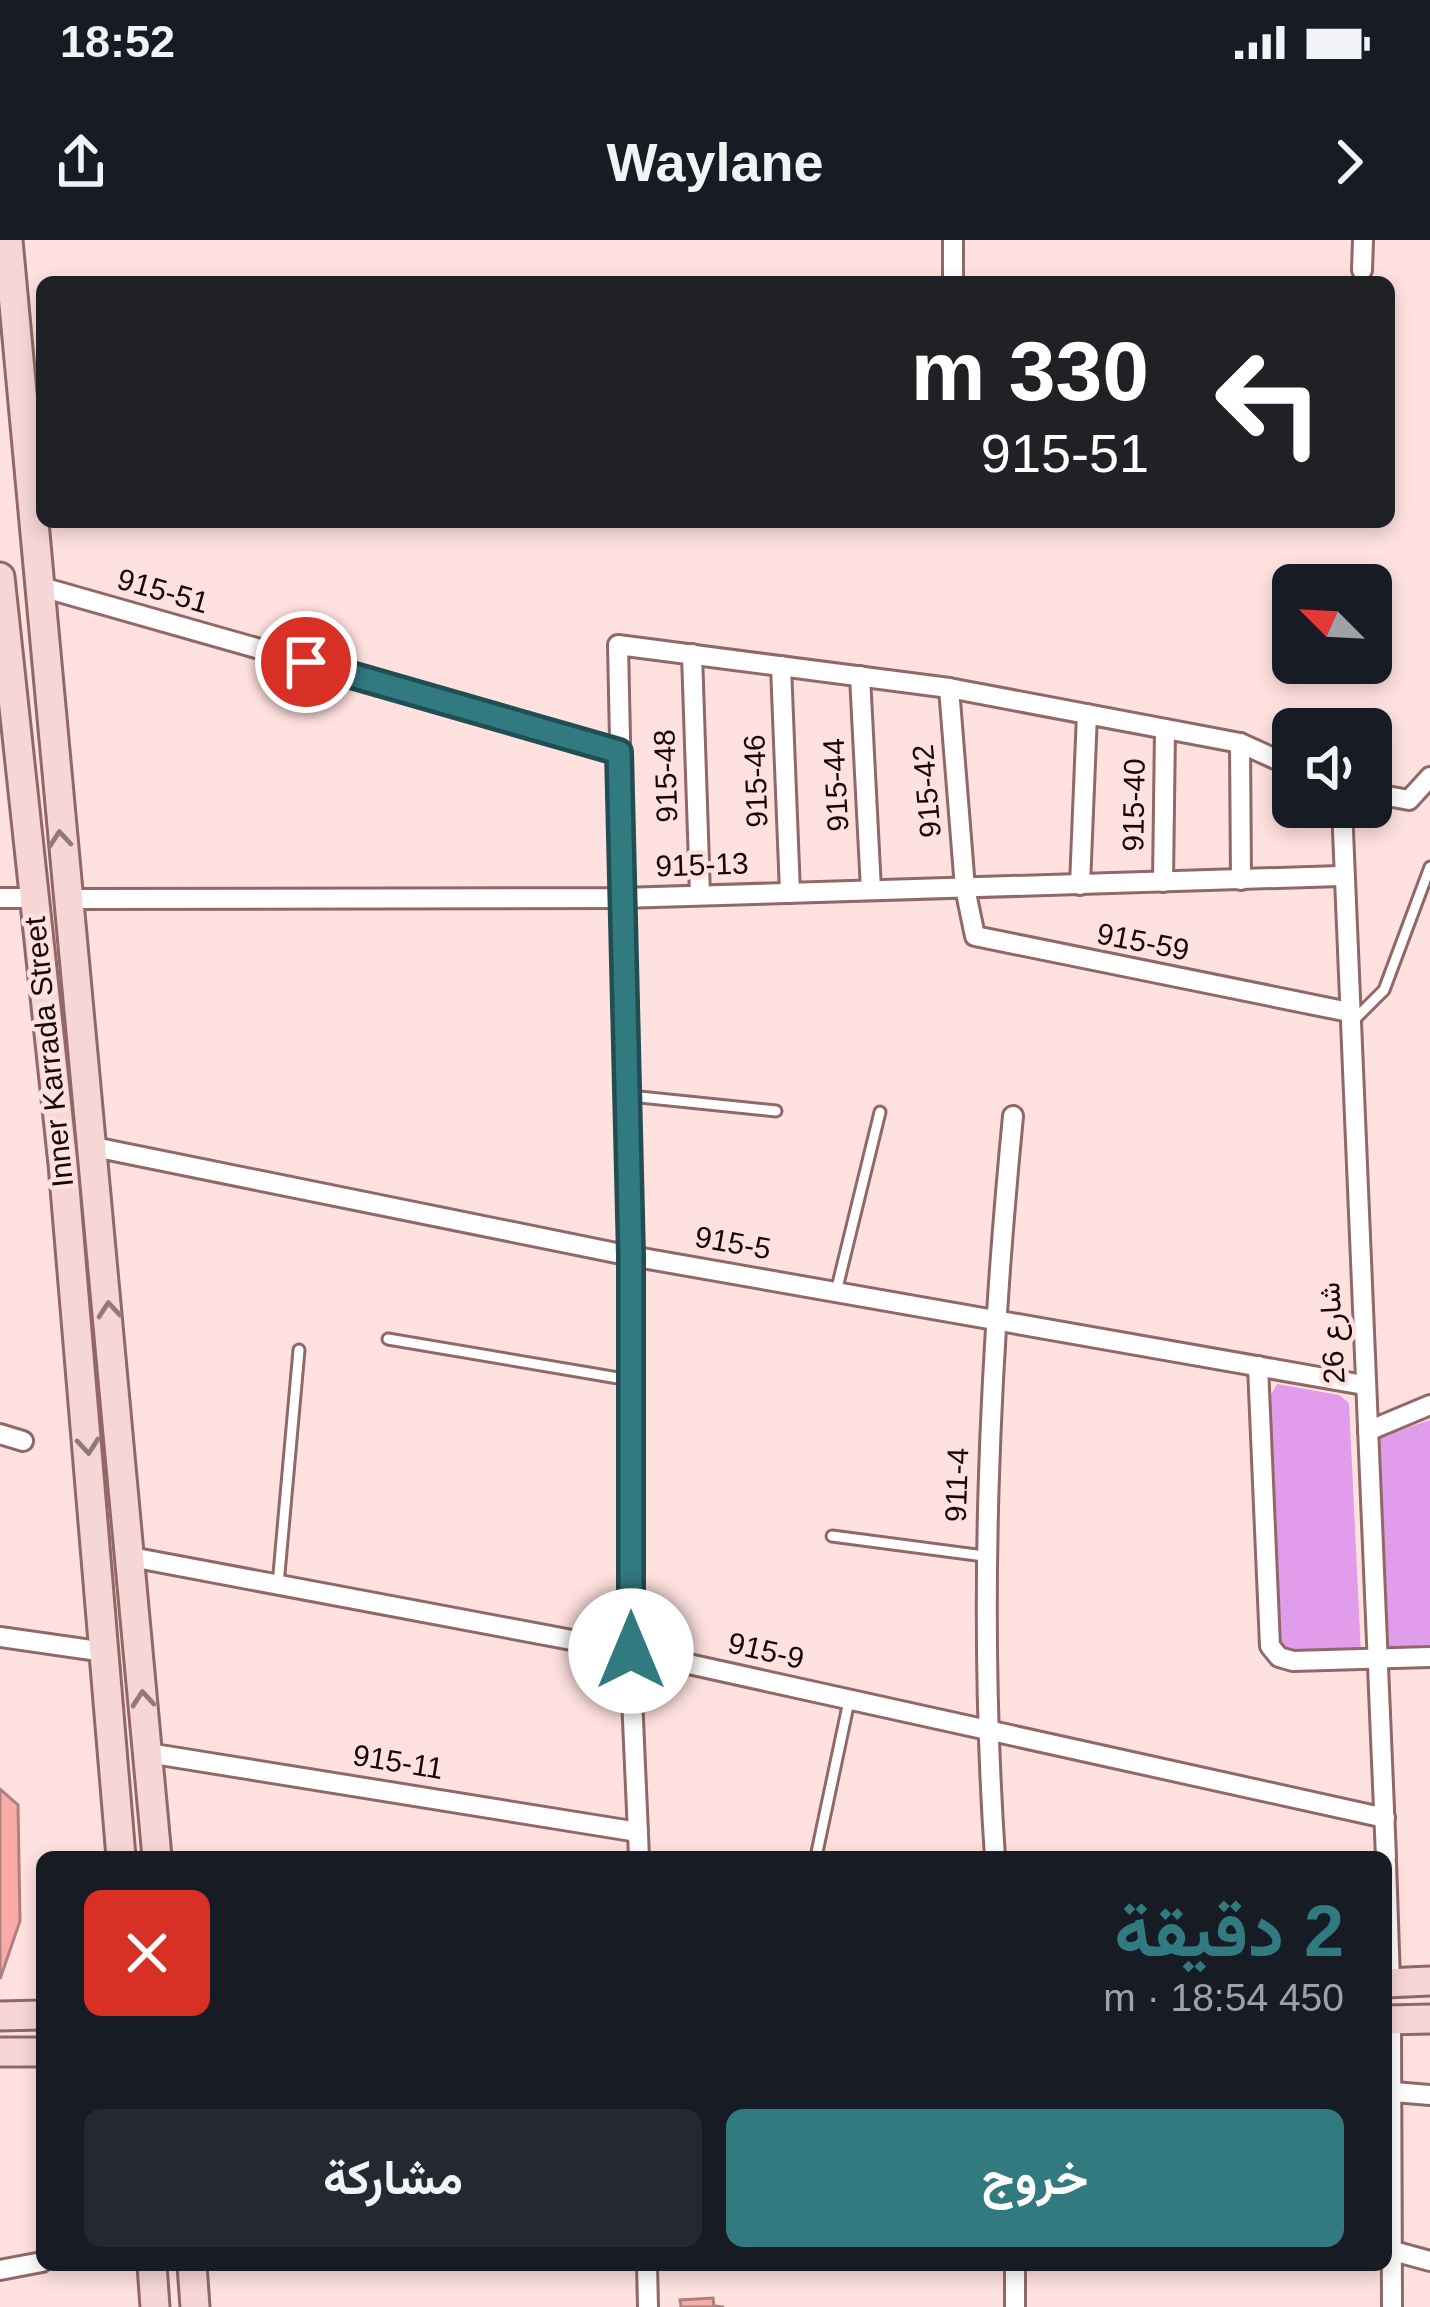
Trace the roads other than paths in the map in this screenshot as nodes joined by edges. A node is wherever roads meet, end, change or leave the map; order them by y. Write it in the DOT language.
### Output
graph roads {
  1 [pos="8,240"];
  2 [pos="953,240"];
  3 [pos="1363,240"];
  4 [pos="1362,270"];
  5 [pos="953,276"];
  6 [pos="0,577"];
  7 [pos="38,586"];
  8 [pos="692,654"];
  9 [pos="781,666"];
  10 [pos="860,676"];
  11 [pos="949,688"];
  12 [pos="1087,714"];
  13 [pos="8,719"];
  14 [pos="1165,729"];
  15 [pos="1240,743"];
  16 [pos="619,752"];
  17 [pos="1272,757"];
  18 [pos="1430,777"];
  19 [pos="1392,797"];
  20 [pos="1342,828"];
  21 [pos="1430,867"];
  22 [pos="1341,876"];
  23 [pos="1240,880"];
  24 [pos="1163,882"];
  25 [pos="1080,885"];
  26 [pos="965,888"];
  27 [pos="872,890"];
  28 [pos="790,893"];
  29 [pos="700,895"];
  30 [pos="0,898"];
  31 [pos="35,898"];
  32 [pos="621,898"];
  33 [pos="65,899"];
  34 [pos="1349,1018"];
  35 [pos="624,1095"];
  36 [pos="776,1111"];
  37 [pos="880,1112"];
  38 [pos="1013,1116"];
  39 [pos="95,1154"];
  40 [pos="63,1164"];
  41 [pos="631,1256"];
  42 [pos="836,1292"];
  43 [pos="993,1319"];
  44 [pos="388,1340"];
  45 [pos="299,1350"];
  46 [pos="1258,1366"];
  47 [pos="630,1380"];
  48 [pos="1364,1385"];
  49 [pos="1430,1406"];
  50 [pos="1368,1431"];
  51 [pos="0,1434"];
  52 [pos="22,1441"];
  53 [pos="832,1536"];
  54 [pos="984,1556"];
  55 [pos="132,1567"];
  56 [pos="99,1579"];
  57 [pos="278,1586"];
  58 [pos="0,1637"];
  59 [pos="631,1651"];
  60 [pos="105,1652"];
  61 [pos="1430,1658"];
  62 [pos="1378,1662"];
  63 [pos="850,1701"];
  64 [pos="987,1731"];
  65 [pos="148,1753"];
  66 [pos="1384,1818"];
  67 [pos="638,1832"];
  68 [pos="121,1851"];
  69 [pos="156,1851"];
  70 [pos="639,1851"];
  71 [pos="818,1851"];
  72 [pos="995,1851"];
  73 [pos="1386,1851"];
  74 [pos="1392,1982"];
  75 [pos="1430,1982"];
  76 [pos="36,2015"];
  77 [pos="0,2016"];
  78 [pos="1430,2019"];
  79 [pos="1392,2020"];
  80 [pos="0,2052"];
  81 [pos="36,2052"];
  82 [pos="1392,2068"];
  83 [pos="1394,2092"];
  84 [pos="1430,2096"];
  85 [pos="1392,2145"];
  86 [pos="1392,2251"];
  87 [pos="1430,2261"];
  88 [pos="36,2262"];
  89 [pos="0,2270"];
  90 [pos="152,2271"];
  91 [pos="192,2271"];
  92 [pos="647,2271"];
  93 [pos="1015,2271"];
  94 [pos="1389,2271"];
  95 [pos="155,2307"];
  96 [pos="195,2307"];
  97 [pos="648,2307"];
  98 [pos="1015,2307"];
  99 [pos="1392,2307"];
  1 -- 7 [label="main road, Inner Karrada Street"];
  2 -- 5 [label="street"];
  3 -- 4 [label="street"];
  6 -- 13 [label="main road, Inner Karrada Street"];
  7 -- 16 [label="street, 915-51"];
  33 -- 7 [label="main road, Inner Karrada Street, one-way"];
  8 -- 9 [label="street"];
  8 -- 16 [label="street"];
  8 -- 29 [label="street, 915-48"];
  9 -- 10 [label="street"];
  9 -- 28 [label="street, 915-46"];
  10 -- 11 [label="street"];
  10 -- 27 [label="street, 915-44"];
  11 -- 12 [label="street"];
  11 -- 26 [label="street, 915-42"];
  12 -- 14 [label="street"];
  12 -- 25 [label="street"];
  13 -- 31 [label="main road, Inner Karrada Street"];
  14 -- 15 [label="street"];
  14 -- 24 [label="street, 915-40"];
  15 -- 17 [label="street"];
  15 -- 23 [label="street"];
  16 -- 32 [label="street"];
  18 -- 19 [label="street"];
  20 -- 22 [label="street, شارع 26"];
  21 -- 34 [label="lane"];
  22 -- 23 [label="street, 915-13"];
  22 -- 34 [label="street, شارع 26"];
  23 -- 24 [label="street, 915-13"];
  24 -- 25 [label="street, 915-13"];
  25 -- 26 [label="street, 915-13"];
  26 -- 27 [label="street, 915-13"];
  26 -- 34 [label="street, 915-59"];
  27 -- 28 [label="street, 915-13"];
  28 -- 29 [label="street, 915-13"];
  29 -- 32 [label="street, 915-13"];
  30 -- 31 [label="street"];
  31 -- 40 [label="main road, Inner Karrada Street"];
  32 -- 33 [label="street, 915-13"];
  32 -- 35 [label="street"];
  33 -- 39 [label="main road, Inner Karrada Street"];
  34 -- 48 [label="street, شارع 26"];
  35 -- 36 [label="lane"];
  35 -- 41 [label="street"];
  37 -- 42 [label="lane"];
  38 -- 43 [label="street, 911-4"];
  39 -- 40 [label="main road"];
  39 -- 41 [label="street, 915-5"];
  55 -- 39 [label="main road, Inner Karrada Street, one-way"];
  40 -- 56 [label="main road, Inner Karrada Street, one-way"];
  41 -- 42 [label="street, 915-5"];
  41 -- 47 [label="street"];
  42 -- 43 [label="street, 915-5"];
  43 -- 46 [label="street, 915-5"];
  43 -- 54 [label="street, 911-4"];
  44 -- 47 [label="lane"];
  45 -- 57 [label="lane"];
  46 -- 48 [label="street, 915-5"];
  46 -- 62 [label="street"];
  47 -- 59 [label="street"];
  48 -- 50 [label="street, شارع 26"];
  49 -- 50 [label="street"];
  50 -- 62 [label="street, شارع 26"];
  51 -- 52 [label="street"];
  53 -- 54 [label="lane"];
  54 -- 64 [label="street, 911-4"];
  55 -- 56 [label="main road"];
  55 -- 57 [label="street, 915-9"];
  65 -- 55 [label="main road, Inner Karrada Street, one-way"];
  56 -- 60 [label="main road, Inner Karrada Street"];
  57 -- 59 [label="street, 915-9"];
  58 -- 60 [label="street"];
  59 -- 63 [label="street, 915-9"];
  59 -- 67 [label="street"];
  60 -- 68 [label="main road, Inner Karrada Street"];
  61 -- 62 [label="street"];
  62 -- 66 [label="street, شارع 26"];
  63 -- 64 [label="street, 915-9"];
  63 -- 71 [label="lane"];
  64 -- 66 [label="street, 915-9"];
  64 -- 72 [label="street, 911-4"];
  65 -- 67 [label="street, 915-11"];
  65 -- 69 [label="main road, Inner Karrada Street"];
  66 -- 73 [label="street, شارع 26"];
  67 -- 70 [label="street"];
  74 -- 75 [label="main road"];
  76 -- 77 [label="main road"];
  78 -- 79 [label="main road"];
  80 -- 81 [label="main road"];
  82 -- 83 [label="street"];
  83 -- 84 [label="street"];
  83 -- 85 [label="street"];
  86 -- 87 [label="street"];
  88 -- 89 [label="street"];
  90 -- 95 [label="main road"];
  91 -- 96 [label="main road"];
  92 -- 97 [label="street"];
  93 -- 98 [label="street"];
  94 -- 99 [label="street"];
}
